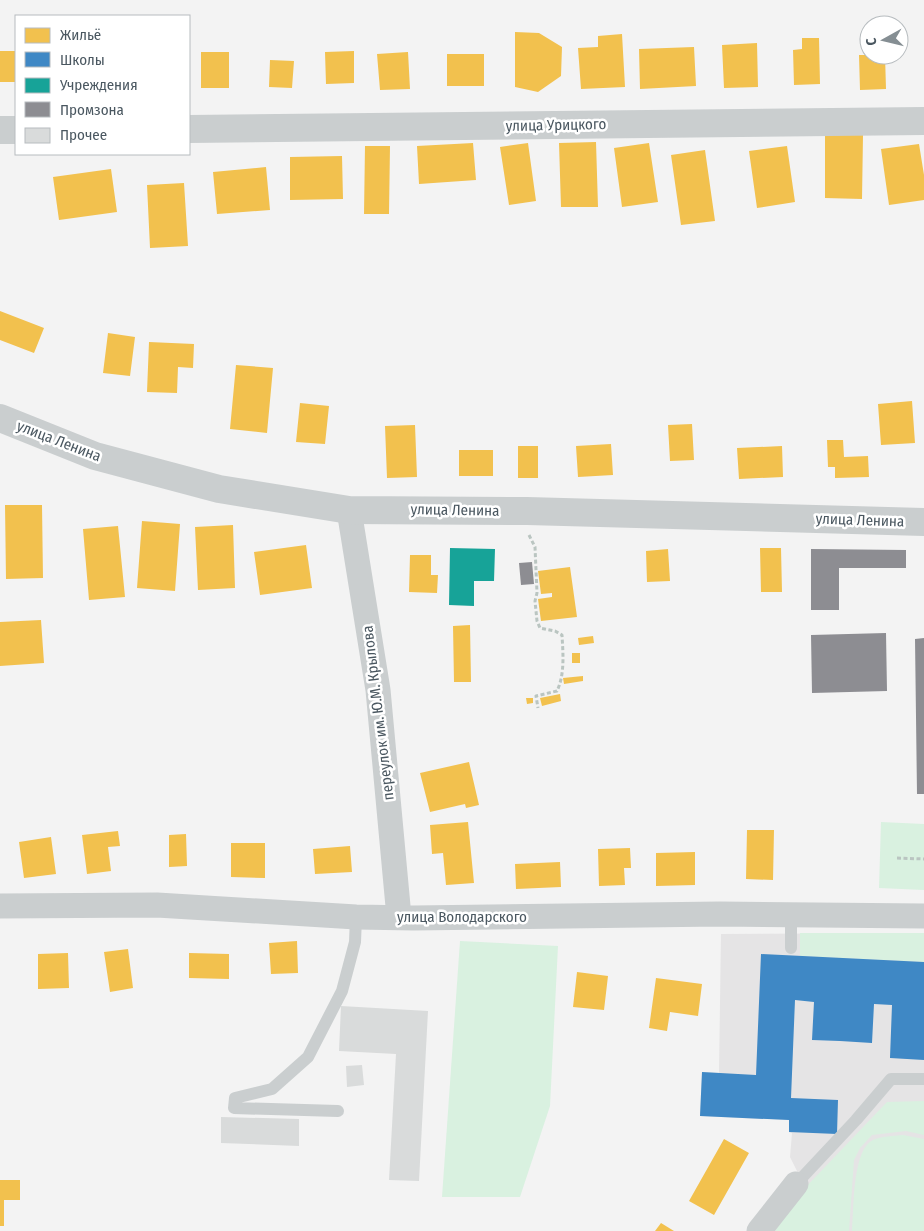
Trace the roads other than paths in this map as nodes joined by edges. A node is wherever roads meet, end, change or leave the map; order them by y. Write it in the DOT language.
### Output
graph roads {
  1 [pos="924,121"];
  2 [pos="190,128"];
  3 [pos="0,130"];
  4 [pos="15,130"];
  5 [pos="0,418"];
  6 [pos="349,510"];
  7 [pos="924,522"];
  8 [pos="0,906"];
  9 [pos="791,915"];
  10 [pos="356,916"];
  11 [pos="924,916"];
  12 [pos="399,917"];
  13 [pos="791,948"];
  14 [pos="924,1079"];
  15 [pos="338,1111"];
  16 [pos="796,1184"];
  17 [pos="759,1231"];
  1 -- 2 [label="street, улица Урицкого"];
  3 -- 4 [label="street"];
  5 -- 6 [label="street, улица Ленина"];
  6 -- 7 [label="street, улица Ленина"];
  6 -- 12 [label="street, переулок им. Ю.М. Крылова"];
  8 -- 10 [label="street, улица Володарского"];
  9 -- 11 [label="street, улица Володарского"];
  9 -- 12 [label="street, улица Володарского"];
  9 -- 13 [label="lane"];
  10 -- 12 [label="street, улица Володарского"];
  10 -- 15 [label="lane"];
  14 -- 16 [label="lane"];
  16 -- 17 [label="street"];
}
